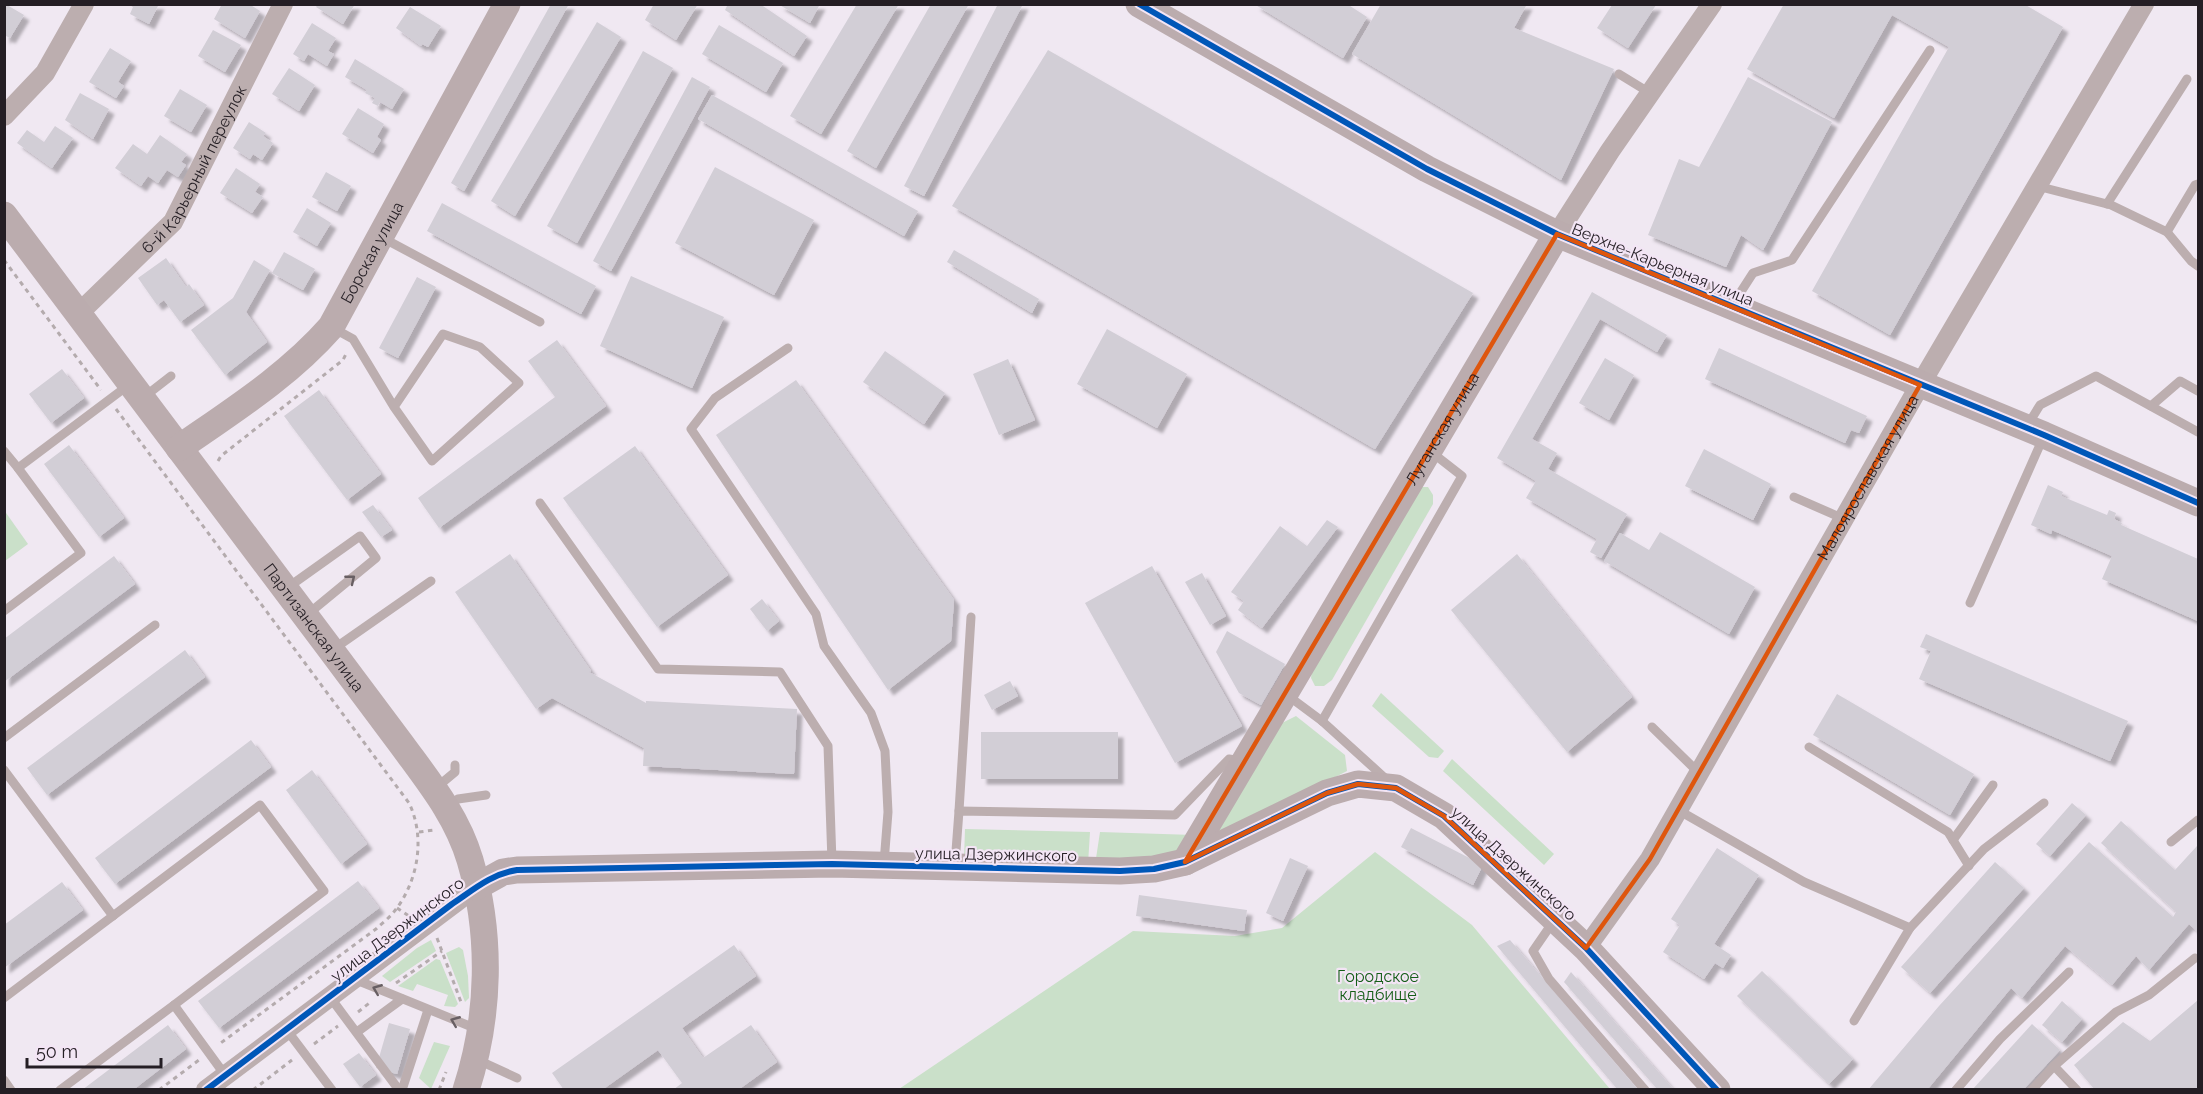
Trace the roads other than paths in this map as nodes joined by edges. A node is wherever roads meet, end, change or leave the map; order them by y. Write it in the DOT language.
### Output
graph roads {
  1 [pos="84,4"];
  2 [pos="283,4"];
  3 [pos="507,4"];
  4 [pos="1139,4"];
  5 [pos="1712,4"];
  6 [pos="2144,4"];
  7 [pos="1930,50"];
  8 [pos="1619,74"];
  9 [pos="2187,80"];
  10 [pos="1650,93"];
  11 [pos="4,116"];
  12 [pos="2199,183"];
  13 [pos="2037,186"];
  14 [pos="2107,204"];
  15 [pos="4,215"];
  16 [pos="2167,232"];
  17 [pos="1557,234"];
  18 [pos="381,237"];
  19 [pos="2199,266"];
  20 [pos="1731,306"];
  21 [pos="78,314"];
  22 [pos="540,322"];
  23 [pos="342,333"];
  24 [pos="788,348"];
  25 [pos="171,376"];
  26 [pos="1920,385"];
  27 [pos="136,391"];
  28 [pos="2199,391"];
  29 [pos="2151,406"];
  30 [pos="394,407"];
  31 [pos="2035,432"];
  32 [pos="2199,432"];
  33 [pos="179,448"];
  34 [pos="1428,450"];
  35 [pos="4,451"];
  36 [pos="18,468"];
  37 [pos="1794,497"];
  38 [pos="540,503"];
  39 [pos="2199,503"];
  40 [pos="1844,519"];
  41 [pos="431,581"];
  42 [pos="286,589"];
  43 [pos="1970,603"];
  44 [pos="4,611"];
  45 [pos="306,616"];
  46 [pos="971,617"];
  47 [pos="155,625"];
  48 [pos="332,650"];
  49 [pos="1286,693"];
  50 [pos="1322,721"];
  51 [pos="1652,727"];
  52 [pos="4,738"];
  53 [pos="1809,747"];
  54 [pos="1245,761"];
  55 [pos="455,765"];
  56 [pos="4,770"];
  57 [pos="1699,773"];
  58 [pos="1993,785"];
  59 [pos="1396,788"];
  60 [pos="486,795"];
  61 [pos="440,798"];
  62 [pos="2044,803"];
  63 [pos="1678,810"];
  64 [pos="959,811"];
  65 [pos="2199,819"];
  66 [pos="1953,840"];
  67 [pos="2171,842"];
  68 [pos="1185,862"];
  69 [pos="832,864"];
  70 [pos="883,865"];
  71 [pos="1969,866"];
  72 [pos="954,867"];
  73 [pos="476,887"];
  74 [pos="113,916"];
  75 [pos="1555,919"];
  76 [pos="1910,928"];
  77 [pos="1586,948"];
  78 [pos="2195,958"];
  79 [pos="2069,972"];
  80 [pos="353,979"];
  81 [pos="330,997"];
  82 [pos="4,998"];
  83 [pos="402,999"];
  84 [pos="174,1005"];
  85 [pos="428,1010"];
  86 [pos="1854,1021"];
  87 [pos="286,1029"];
  88 [pos="357,1032"];
  89 [pos="482,1032"];
  90 [pos="476,1059"];
  91 [pos="2054,1066"];
  92 [pos="225,1075"];
  93 [pos="517,1078"];
  94 [pos="4,1080"];
  95 [pos="11,1089"];
  96 [pos="60,1089"];
  97 [pos="206,1089"];
  98 [pos="332,1089"];
  99 [pos="400,1089"];
  100 [pos="466,1089"];
  101 [pos="1645,1089"];
  102 [pos="1717,1089"];
  103 [pos="1956,1089"];
  104 [pos="2032,1089"];
  105 [pos="2077,1089"];
  1 -- 11 [label="street"];
  2 -- 21 [label="street, 6-й Карьерный переулок"];
  3 -- 18 [label="street, Борская улица"];
  4 -- 17 [label="street, Верхне-Карьерная улица"];
  5 -- 10 [label="street, Луганская улица"];
  6 -- 13 [label="street, Малоярославская улица"];
  7 -- 20 [label="lane"];
  8 -- 10 [label="lane"];
  9 -- 14 [label="lane"];
  10 -- 17 [label="street, Луганская улица"];
  12 -- 16 [label="lane"];
  13 -- 14 [label="lane"];
  13 -- 26 [label="street, Малоярославская улица"];
  14 -- 16 [label="lane"];
  15 -- 21 [label="street, Партизанская улица"];
  16 -- 19 [label="lane"];
  17 -- 20 [label="street, Верхне-Карьерная улица"];
  17 -- 34 [label="street, Луганская улица"];
  18 -- 22 [label="lane"];
  18 -- 23 [label="street, Борская улица"];
  20 -- 26 [label="street, Верхне-Карьерная улица"];
  21 -- 27 [label="street, Партизанская улица"];
  23 -- 30 [label="lane"];
  23 -- 33 [label="street, Борская улица"];
  24 -- 70 [label="lane"];
  25 -- 27 [label="lane"];
  26 -- 31 [label="street, Верхне-Карьерная улица"];
  26 -- 40 [label="street, Малоярославская улица"];
  27 -- 33 [label="street, Партизанская улица"];
  27 -- 36 [label="lane"];
  28 -- 29 [label="lane"];
  29 -- 31 [label="lane"];
  29 -- 32 [label="lane"];
  30 -- 30 [label="lane"];
  31 -- 39 [label="street, Верхне-Карьерная улица"];
  31 -- 43 [label="lane"];
  33 -- 42 [label="street, Партизанская улица"];
  34 -- 49 [label="street, Луганская улица"];
  34 -- 50 [label="lane"];
  35 -- 36 [label="lane"];
  36 -- 44 [label="lane"];
  37 -- 40 [label="lane"];
  38 -- 69 [label="lane"];
  40 -- 57 [label="street, Малоярославская улица"];
  41 -- 48 [label="lane"];
  42 -- 45 [label="street, Партизанская улица"];
  45 -- 42 [label="lane, one-way"];
  45 -- 48 [label="street, Партизанская улица"];
  46 -- 64 [label="lane"];
  47 -- 52 [label="lane"];
  48 -- 61 [label="street, Партизанская улица"];
  49 -- 50 [label="lane"];
  49 -- 54 [label="street, Луганская улица"];
  50 -- 59 [label="lane"];
  51 -- 57 [label="lane"];
  53 -- 66 [label="lane"];
  54 -- 64 [label="lane"];
  54 -- 68 [label="street, Луганская улица"];
  55 -- 61 [label="lane"];
  56 -- 74 [label="lane"];
  57 -- 63 [label="street, Малоярославская улица"];
  58 -- 66 [label="lane"];
  59 -- 68 [label="street, улица Дзержинского"];
  59 -- 75 [label="street, улица Дзержинского"];
  60 -- 61 [label="lane"];
  61 -- 73 [label="street, Партизанская улица"];
  62 -- 71 [label="lane"];
  63 -- 76 [label="lane"];
  63 -- 77 [label="street, Малоярославская улица"];
  64 -- 72 [label="lane"];
  65 -- 67 [label="lane"];
  66 -- 71 [label="lane"];
  68 -- 72 [label="street, улица Дзержинского"];
  69 -- 70 [label="street, улица Дзержинского"];
  69 -- 73 [label="street, улица Дзержинского"];
  70 -- 72 [label="street, улица Дзержинского"];
  71 -- 76 [label="lane"];
  73 -- 80 [label="street, улица Дзержинского"];
  73 -- 89 [label="street, Партизанская улица"];
  74 -- 82 [label="lane"];
  74 -- 84 [label="lane"];
  75 -- 77 [label="street, улица Дзержинского"];
  75 -- 101 [label="lane"];
  76 -- 86 [label="lane"];
  77 -- 102 [label="street, улица Дзержинского"];
  78 -- 91 [label="lane"];
  79 -- 103 [label="lane"];
  80 -- 81 [label="street, улица Дзержинского"];
  83 -- 80 [label="lane, one-way"];
  81 -- 87 [label="street, улица Дзержинского"];
  81 -- 88 [label="lane"];
  83 -- 85 [label="lane"];
  83 -- 88 [label="lane"];
  84 -- 92 [label="lane"];
  84 -- 96 [label="lane"];
  89 -- 85 [label="lane, one-way"];
  85 -- 99 [label="lane"];
  87 -- 92 [label="street, улица Дзержинского"];
  87 -- 98 [label="lane"];
  88 -- 99 [label="lane"];
  89 -- 90 [label="street, Партизанская улица"];
  90 -- 93 [label="lane"];
  90 -- 100 [label="street, Партизанская улица"];
  91 -- 104 [label="lane"];
  91 -- 105 [label="lane"];
  92 -- 97 [label="street, улица Дзержинского"];
  94 -- 95 [label="lane"];
}
